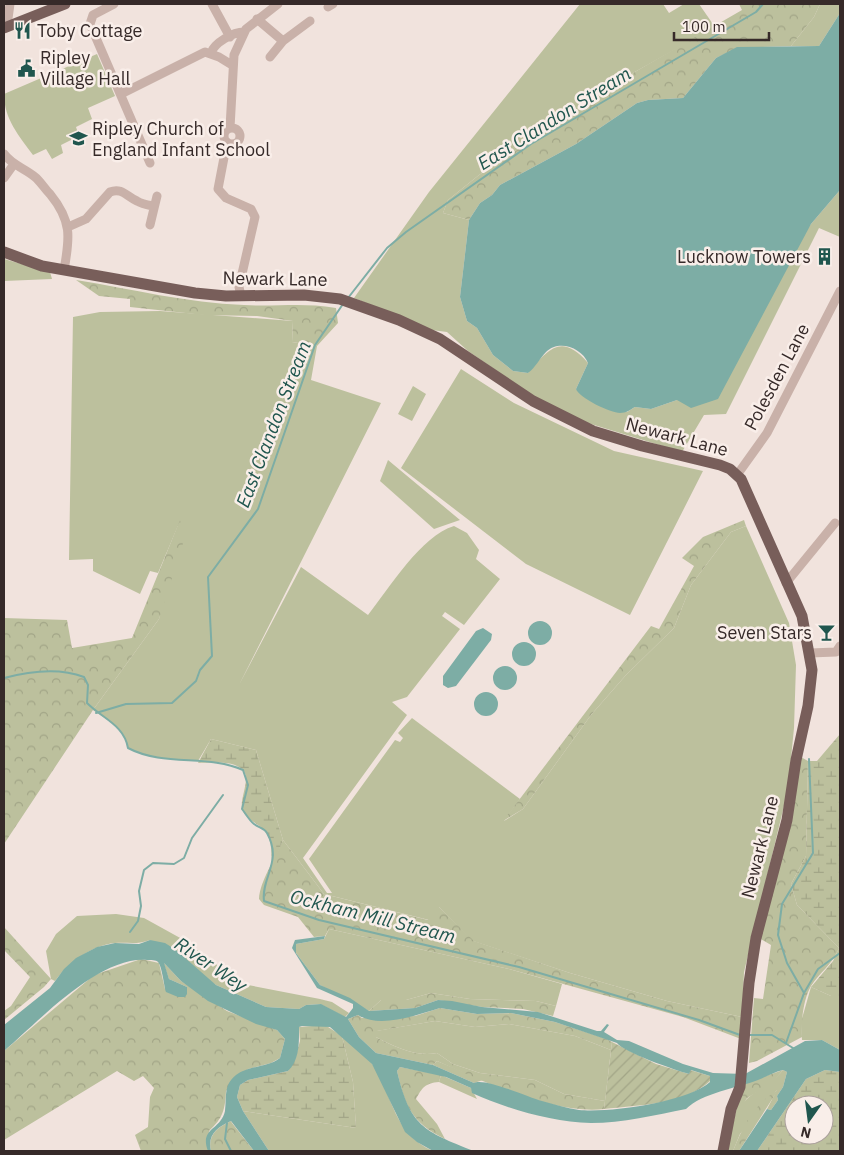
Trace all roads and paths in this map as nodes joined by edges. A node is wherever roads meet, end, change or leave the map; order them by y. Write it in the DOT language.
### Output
graph roads {
  1 [pos="10,4"];
  2 [pos="65,4"];
  3 [pos="114,4"];
  4 [pos="212,4"];
  5 [pos="278,4"];
  6 [pos="257,19"];
  7 [pos="310,21"];
  8 [pos="6,27"];
  9 [pos="244,32"];
  10 [pos="230,37"];
  11 [pos="283,41"];
  12 [pos="211,53"];
  13 [pos="270,56"];
  14 [pos="232,65"];
  15 [pos="121,94"];
  16 [pos="230,128"];
  17 [pos="227,142"];
  18 [pos="4,154"];
  19 [pos="150,163"];
  20 [pos="14,164"];
  21 [pos="4,178"];
  22 [pos="157,196"];
  23 [pos="154,206"];
  24 [pos="150,225"];
  25 [pos="68,227"];
  26 [pos="4,252"];
  27 [pos="64,270"];
  28 [pos="840,291"];
  29 [pos="241,296"];
  30 [pos="737,475"];
  31 [pos="835,523"];
  32 [pos="786,583"];
  33 [pos="840,646"];
  34 [pos="810,652"];
  35 [pos="723,1151"];
  1 -- 8 [label="street"];
  2 -- 8 [label="main road"];
  3 -- 15 [label="street"];
  4 -- 10 [label="street"];
  5 -- 6 [label="street"];
  6 -- 9 [label="street"];
  6 -- 11 [label="street"];
  7 -- 11 [label="street"];
  9 -- 10 [label="street"];
  9 -- 14 [label="street"];
  10 -- 12 [label="street"];
  11 -- 13 [label="street"];
  12 -- 14 [label="street"];
  12 -- 15 [label="street"];
  14 -- 16 [label="street"];
  15 -- 19 [label="street"];
  16 -- 17 [label="street"];
  16 -- 17 [label="street"];
  17 -- 29 [label="street"];
  18 -- 20 [label="street"];
  20 -- 21 [label="street"];
  20 -- 25 [label="street"];
  22 -- 23 [label="street"];
  23 -- 24 [label="street"];
  23 -- 25 [label="street"];
  25 -- 27 [label="street"];
  26 -- 27 [label="main road, Newark Lane"];
  27 -- 29 [label="main road, Newark Lane"];
  28 -- 30 [label="street, Polesden Lane"];
  29 -- 30 [label="main road, Newark Lane"];
  30 -- 32 [label="main road, Newark Lane"];
  31 -- 32 [label="street"];
  32 -- 34 [label="main road, Newark Lane"];
  33 -- 34 [label="street"];
  34 -- 35 [label="main road, Newark Lane"];
}
